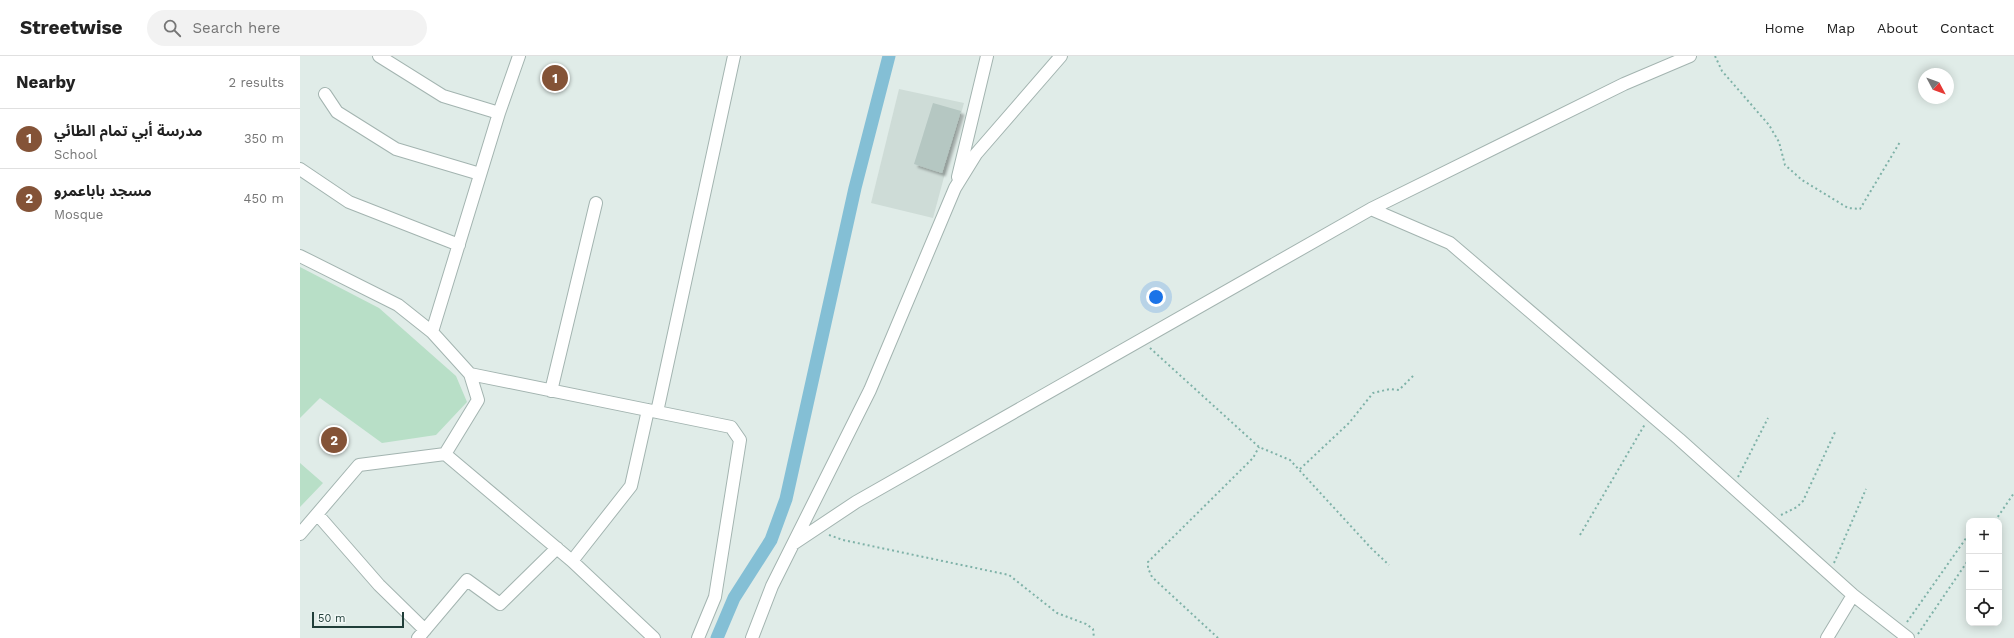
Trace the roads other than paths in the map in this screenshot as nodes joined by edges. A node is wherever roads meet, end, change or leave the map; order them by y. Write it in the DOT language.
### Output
graph roads {
  1 [pos="379,56"];
  2 [pos="520,56"];
  3 [pos="734,56"];
  4 [pos="987,56"];
  5 [pos="1061,56"];
  6 [pos="1690,56"];
  7 [pos="325,94"];
  8 [pos="499,113"];
  9 [pos="300,169"];
  10 [pos="480,174"];
  11 [pos="955,188"];
  12 [pos="596,203"];
  13 [pos="1371,209"];
  14 [pos="459,245"];
  15 [pos="300,256"];
  16 [pos="432,332"];
  17 [pos="470,374"];
  18 [pos="551,391"];
  19 [pos="652,411"];
  20 [pos="445,454"];
  21 [pos="317,514"];
  22 [pos="300,534"];
  23 [pos="793,544"];
  24 [pos="556,548"];
  25 [pos="572,561"];
  26 [pos="1853,595"];
  27 [pos="421,634"];
  28 [pos="1904,635"];
  29 [pos="654,638"];
  30 [pos="698,638"];
  31 [pos="752,638"];
  32 [pos="1827,638"];
  1 -- 8 [label="street"];
  2 -- 8 [label="street"];
  3 -- 19 [label="street"];
  4 -- 11 [label="street"];
  5 -- 11 [label="street"];
  6 -- 13 [label="street"];
  7 -- 10 [label="street"];
  8 -- 10 [label="street"];
  9 -- 14 [label="street"];
  10 -- 14 [label="street"];
  11 -- 23 [label="street"];
  12 -- 18 [label="street"];
  13 -- 23 [label="street"];
  13 -- 26 [label="street"];
  14 -- 16 [label="street"];
  15 -- 16 [label="street"];
  16 -- 17 [label="street"];
  17 -- 18 [label="street"];
  17 -- 20 [label="street"];
  18 -- 19 [label="street"];
  19 -- 25 [label="street"];
  19 -- 30 [label="street"];
  20 -- 21 [label="street"];
  20 -- 24 [label="street"];
  21 -- 22 [label="street"];
  21 -- 27 [label="street"];
  23 -- 31 [label="street"];
  24 -- 25 [label="street"];
  24 -- 27 [label="street"];
  25 -- 29 [label="street"];
  26 -- 28 [label="street"];
  26 -- 32 [label="street"];
}
